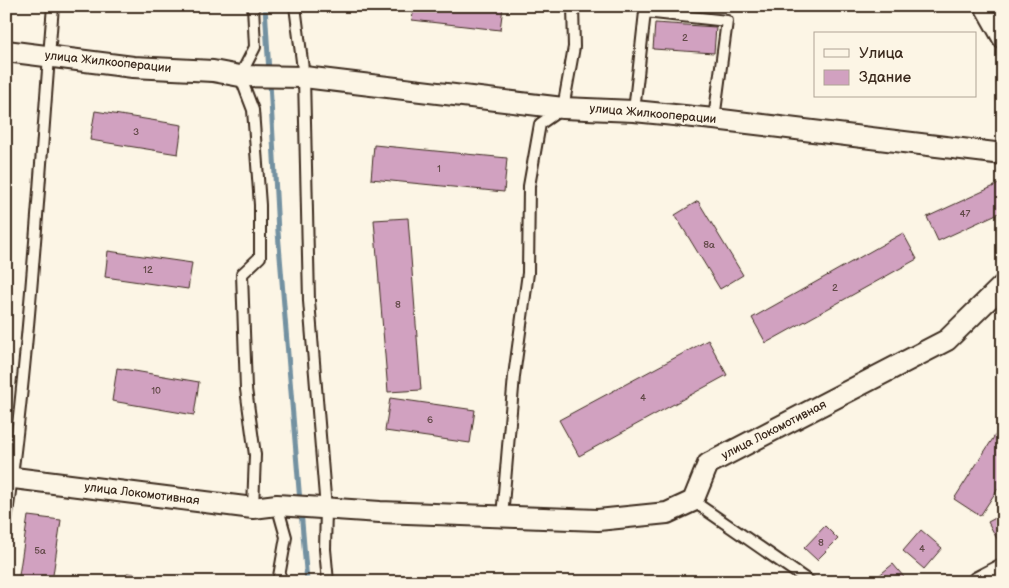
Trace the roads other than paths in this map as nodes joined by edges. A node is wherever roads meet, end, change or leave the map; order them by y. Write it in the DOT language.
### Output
graph roads {
  1 [pos="53,6"];
  2 [pos="253,6"];
  3 [pos="295,6"];
  4 [pos="573,6"];
  5 [pos="985,6"];
  6 [pos="1003,38"];
  7 [pos="6,50"];
  8 [pos="49,56"];
  9 [pos="240,76"];
  10 [pos="304,77"];
  11 [pos="562,108"];
  12 [pos="634,111"];
  13 [pos="714,119"];
  14 [pos="1003,154"];
  15 [pos="1003,285"];
  16 [pos="9,478"];
  17 [pos="693,501"];
  18 [pos="278,505"];
  19 [pos="253,508"];
  20 [pos="326,508"];
  21 [pos="502,517"];
  22 [pos="6,522"];
  23 [pos="1003,569"];
  24 [pos="278,582"];
  25 [pos="328,582"];
  26 [pos="810,582"];
  27 [pos="978,582"];
  1 -- 8 [label="lane"];
  2 -- 9 [label="lane"];
  3 -- 10 [label="lane"];
  4 -- 11 [label="lane"];
  5 -- 6 [label="street"];
  7 -- 8 [label="street, улица Жилкооперации"];
  8 -- 9 [label="street, улица Жилкооперации"];
  8 -- 16 [label="lane"];
  9 -- 10 [label="street, улица Жилкооперации"];
  9 -- 19 [label="lane"];
  10 -- 11 [label="street, улица Жилкооперации"];
  10 -- 20 [label="lane"];
  11 -- 12 [label="street, улица Жилкооперации"];
  11 -- 21 [label="lane"];
  12 -- 13 [label="street, улица Жилкооперации"];
  12 -- 13 [label="lane"];
  13 -- 14 [label="street, улица Жилкооперации"];
  15 -- 17 [label="street, улица Локомотивная"];
  16 -- 19 [label="street, улица Локомотивная"];
  16 -- 22 [label="lane"];
  17 -- 21 [label="street"];
  17 -- 26 [label="lane"];
  18 -- 19 [label="street, улица Локомотивная"];
  18 -- 20 [label="street, улица Локомотивная"];
  18 -- 24 [label="lane"];
  20 -- 21 [label="street"];
  20 -- 25 [label="lane"];
  23 -- 27 [label="street"];
}
